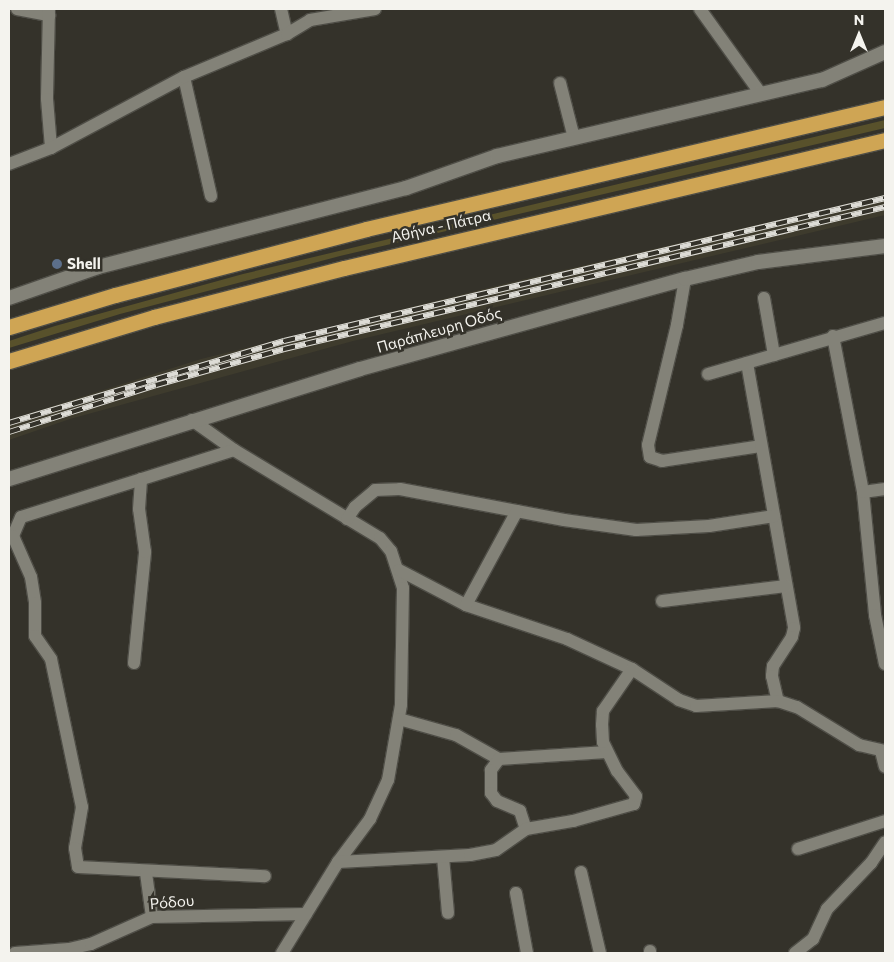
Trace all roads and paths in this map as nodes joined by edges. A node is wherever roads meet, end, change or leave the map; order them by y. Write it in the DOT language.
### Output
graph roads {
  1 [pos="17,9"];
  2 [pos="281,9"];
  3 [pos="375,9"];
  4 [pos="700,9"];
  5 [pos="49,12"];
  6 [pos="287,34"];
  7 [pos="885,52"];
  8 [pos="184,77"];
  9 [pos="560,82"];
  10 [pos="761,94"];
  11 [pos="885,107"];
  12 [pos="574,138"];
  13 [pos="885,140"];
  14 [pos="50,148"];
  15 [pos="9,164"];
  16 [pos="211,196"];
  17 [pos="885,246"];
  18 [pos="685,278"];
  19 [pos="9,298"];
  20 [pos="764,298"];
  21 [pos="885,323"];
  22 [pos="9,327"];
  23 [pos="833,336"];
  24 [pos="774,355"];
  25 [pos="9,361"];
  26 [pos="747,363"];
  27 [pos="708,374"];
  28 [pos="192,420"];
  29 [pos="761,446"];
  30 [pos="234,450"];
  31 [pos="9,479"];
  32 [pos="141,479"];
  33 [pos="885,489"];
  34 [pos="864,492"];
  35 [pos="517,511"];
  36 [pos="774,516"];
  37 [pos="348,519"];
  38 [pos="399,570"];
  39 [pos="786,586"];
  40 [pos="662,601"];
  41 [pos="466,605"];
  42 [pos="875,615"];
  43 [pos="885,629"];
  44 [pos="134,662"];
  45 [pos="885,664"];
  46 [pos="632,670"];
  47 [pos="778,702"];
  48 [pos="399,720"];
  49 [pos="883,751"];
  50 [pos="608,752"];
  51 [pos="499,759"];
  52 [pos="885,767"];
  53 [pos="885,821"];
  54 [pos="526,829"];
  55 [pos="885,842"];
  56 [pos="798,850"];
  57 [pos="443,857"];
  58 [pos="338,862"];
  59 [pos="581,872"];
  60 [pos="146,873"];
  61 [pos="265,876"];
  62 [pos="516,893"];
  63 [pos="448,913"];
  64 [pos="306,914"];
  65 [pos="152,916"];
  66 [pos="15,953"];
  67 [pos="282,953"];
  68 [pos="527,953"];
  69 [pos="600,953"];
  70 [pos="795,953"];
  1 -- 5 [label="street"];
  2 -- 6 [label="street"];
  3 -- 6 [label="street"];
  4 -- 10 [label="street"];
  5 -- 14 [label="street"];
  6 -- 8 [label="street"];
  7 -- 10 [label="street"];
  8 -- 14 [label="street"];
  8 -- 16 [label="street"];
  9 -- 12 [label="street"];
  10 -- 12 [label="street"];
  11 -- 22 [label="highway, Αθήνα - Πάτρα"];
  12 -- 19 [label="street"];
  13 -- 25 [label="highway, Αθήνα - Πάτρα"];
  14 -- 15 [label="street"];
  17 -- 18 [label="street, Παράπλευρη Οδός"];
  18 -- 28 [label="street, Παράπλευρη Οδός"];
  18 -- 29 [label="street"];
  20 -- 24 [label="street"];
  21 -- 23 [label="street"];
  23 -- 24 [label="street"];
  23 -- 34 [label="street"];
  24 -- 26 [label="street"];
  26 -- 27 [label="street"];
  26 -- 29 [label="street"];
  28 -- 30 [label="street"];
  28 -- 31 [label="street, Παράπλευρη Οδός"];
  29 -- 36 [label="street"];
  30 -- 32 [label="street"];
  30 -- 37 [label="street"];
  32 -- 44 [label="street"];
  32 -- 60 [label="street"];
  33 -- 34 [label="street"];
  34 -- 42 [label="street"];
  35 -- 36 [label="street"];
  35 -- 37 [label="street"];
  35 -- 41 [label="street"];
  36 -- 39 [label="street"];
  37 -- 38 [label="street"];
  38 -- 41 [label="street"];
  38 -- 48 [label="street"];
  39 -- 40 [label="street"];
  39 -- 47 [label="street"];
  41 -- 46 [label="street"];
  42 -- 43 [label="street"];
  42 -- 45 [label="street"];
  46 -- 47 [label="street"];
  46 -- 50 [label="street"];
  47 -- 49 [label="street"];
  48 -- 51 [label="street"];
  48 -- 58 [label="street"];
  49 -- 52 [label="street"];
  50 -- 51 [label="street"];
  50 -- 54 [label="street"];
  51 -- 54 [label="street"];
  53 -- 56 [label="street"];
  54 -- 57 [label="street"];
  55 -- 70 [label="street"];
  57 -- 58 [label="street"];
  57 -- 63 [label="street"];
  58 -- 64 [label="street"];
  59 -- 69 [label="street"];
  60 -- 61 [label="street"];
  60 -- 65 [label="street"];
  62 -- 68 [label="street"];
  64 -- 65 [label="street, Ρόδου"];
  64 -- 67 [label="street"];
  65 -- 66 [label="street, Ρόδου"];
}
